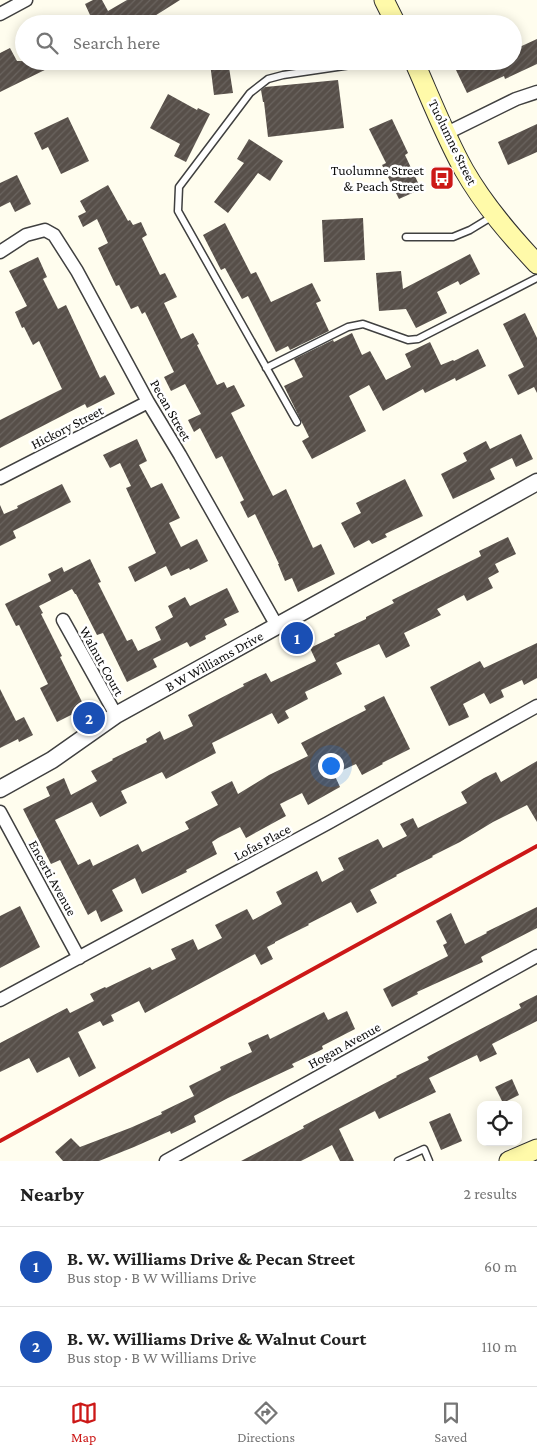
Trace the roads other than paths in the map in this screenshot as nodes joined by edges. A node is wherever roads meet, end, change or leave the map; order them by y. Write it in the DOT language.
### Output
graph roads {
  1 [pos="26,0"];
  2 [pos="384,0"];
  3 [pos="0,14"];
  4 [pos="392,15"];
  5 [pos="317,70"];
  6 [pos="418,70"];
  7 [pos="537,92"];
  8 [pos="446,132"];
  9 [pos="494,216"];
  10 [pos="406,237"];
  11 [pos="0,252"];
  12 [pos="537,264"];
  13 [pos="537,278"];
  14 [pos="266,368"];
  15 [pos="148,402"];
  16 [pos="297,422"];
  17 [pos="0,478"];
  18 [pos="537,482"];
  19 [pos="63,620"];
  20 [pos="277,626"];
  21 [pos="537,706"];
  22 [pos="116,716"];
  23 [pos="0,789"];
  24 [pos="0,812"];
  25 [pos="537,956"];
  26 [pos="79,958"];
  27 [pos="0,1000"];
  28 [pos="537,1149"];
  29 [pos="166,1161"];
  30 [pos="398,1161"];
  31 [pos="429,1161"];
  32 [pos="509,1161"];
  1 -- 3 [label="street"];
  2 -- 4 [label="main road"];
  5 -- 14 [label="lane"];
  6 -- 8 [label="main road, Tuolumne Street"];
  7 -- 8 [label="street"];
  8 -- 9 [label="main road, Tuolumne Street"];
  9 -- 10 [label="lane"];
  9 -- 12 [label="main road, Tuolumne Street"];
  11 -- 15 [label="street, Pecan Street"];
  13 -- 14 [label="lane"];
  14 -- 16 [label="lane"];
  15 -- 17 [label="street, Hickory Street"];
  15 -- 20 [label="street, Pecan Street"];
  18 -- 20 [label="street, B W Williams Drive"];
  19 -- 22 [label="street, Walnut Court"];
  20 -- 22 [label="street, B W Williams Drive"];
  21 -- 26 [label="street, Lofas Place"];
  22 -- 23 [label="street, B W Williams Drive"];
  24 -- 26 [label="street, Encerti Avenue"];
  25 -- 29 [label="street, Hogan Avenue"];
  26 -- 27 [label="street, Lofas Place"];
  28 -- 32 [label="main road"];
  30 -- 31 [label="lane"];
}
